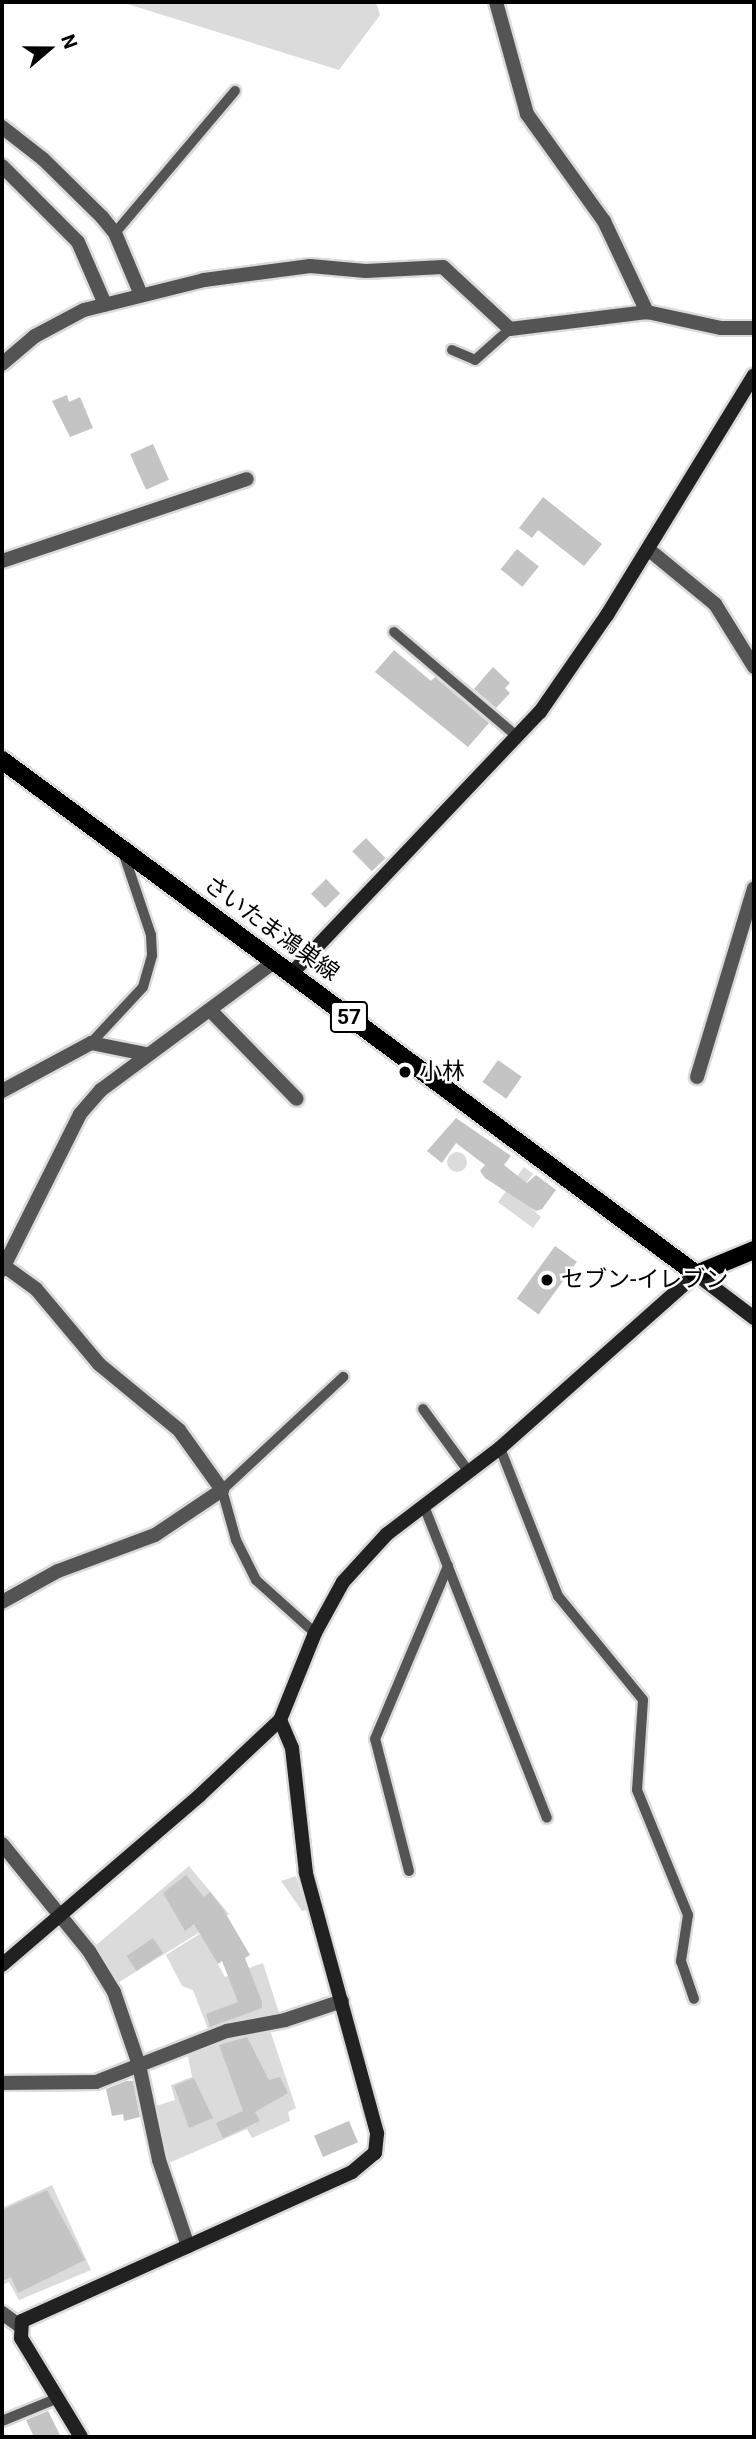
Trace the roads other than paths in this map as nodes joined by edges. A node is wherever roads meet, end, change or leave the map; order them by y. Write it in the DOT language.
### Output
graph roads {
  1 [pos="496,2"];
  2 [pos="235,91"];
  3 [pos="2,127"];
  4 [pos="2,166"];
  5 [pos="115,233"];
  6 [pos="141,295"];
  7 [pos="105,303"];
  8 [pos="647,312"];
  9 [pos="754,328"];
  10 [pos="510,329"];
  11 [pos="452,350"];
  12 [pos="2,365"];
  13 [pos="754,374"];
  14 [pos="247,479"];
  15 [pos="648,549"];
  16 [pos="2,561"];
  17 [pos="394,632"];
  18 [pos="754,667"];
  19 [pos="518,737"];
  20 [pos="2,761"];
  21 [pos="123,851"];
  22 [pos="754,888"];
  23 [pos="274,962"];
  24 [pos="290,974"];
  25 [pos="210,1010"];
  26 [pos="91,1043"];
  27 [pos="145,1054"];
  28 [pos="697,1077"];
  29 [pos="2,1091"];
  30 [pos="297,1099"];
  31 [pos="754,1250"];
  32 [pos="3,1268"];
  33 [pos="695,1274"];
  34 [pos="754,1318"];
  35 [pos="343,1377"];
  36 [pos="423,1409"];
  37 [pos="500,1448"];
  38 [pos="469,1472"];
  39 [pos="222,1490"];
  40 [pos="424,1506"];
  41 [pos="449,1566"];
  42 [pos="2,1602"];
  43 [pos="315,1633"];
  44 [pos="280,1720"];
  45 [pos="547,1818"];
  46 [pos="2,1844"];
  47 [pos="409,1871"];
  48 [pos="61,1914"];
  49 [pos="2,1965"];
  50 [pos="694,1999"];
  51 [pos="342,2001"];
  52 [pos="139,2065"];
  53 [pos="2,2083"];
  54 [pos="188,2245"];
  55 [pos="2,2313"];
  56 [pos="20,2326"];
  57 [pos="58,2398"];
  58 [pos="2,2421"];
  59 [pos="81,2437"];
  1 -- 8 [label="street"];
  2 -- 5 [label="lane"];
  3 -- 5 [label="street"];
  4 -- 7 [label="street"];
  5 -- 6 [label="street"];
  6 -- 7 [label="street"];
  6 -- 10 [label="street"];
  7 -- 12 [label="street"];
  8 -- 9 [label="street"];
  8 -- 10 [label="street"];
  10 -- 11 [label="lane"];
  13 -- 15 [label="street"];
  14 -- 16 [label="street"];
  15 -- 18 [label="street"];
  15 -- 19 [label="street"];
  17 -- 19 [label="lane"];
  19 -- 24 [label="street"];
  20 -- 21 [label="main road, さいたま鴻巣線 / 57"];
  21 -- 23 [label="main road, さいたま鴻巣線 / 57"];
  21 -- 26 [label="lane"];
  22 -- 28 [label="street"];
  23 -- 24 [label="main road, さいたま鴻巣線 / 57"];
  23 -- 25 [label="street"];
  24 -- 33 [label="main road, さいたま鴻巣線 / 57"];
  25 -- 27 [label="street"];
  25 -- 30 [label="street"];
  26 -- 27 [label="street"];
  26 -- 29 [label="street"];
  27 -- 32 [label="street"];
  31 -- 33 [label="main road"];
  32 -- 39 [label="street"];
  33 -- 34 [label="street"];
  33 -- 37 [label="street"];
  35 -- 39 [label="lane"];
  36 -- 38 [label="lane"];
  37 -- 38 [label="street"];
  37 -- 50 [label="lane"];
  38 -- 40 [label="street"];
  39 -- 42 [label="street"];
  39 -- 43 [label="lane"];
  40 -- 41 [label="lane"];
  40 -- 43 [label="street"];
  41 -- 45 [label="lane"];
  41 -- 47 [label="lane"];
  43 -- 44 [label="street"];
  44 -- 48 [label="street"];
  44 -- 51 [label="street"];
  46 -- 48 [label="street"];
  48 -- 49 [label="street"];
  48 -- 52 [label="street"];
  51 -- 52 [label="street"];
  51 -- 54 [label="street"];
  52 -- 53 [label="street"];
  52 -- 54 [label="street"];
  54 -- 56 [label="street"];
  55 -- 56 [label="street"];
  56 -- 57 [label="street"];
  57 -- 58 [label="lane"];
  57 -- 59 [label="street"];
}
